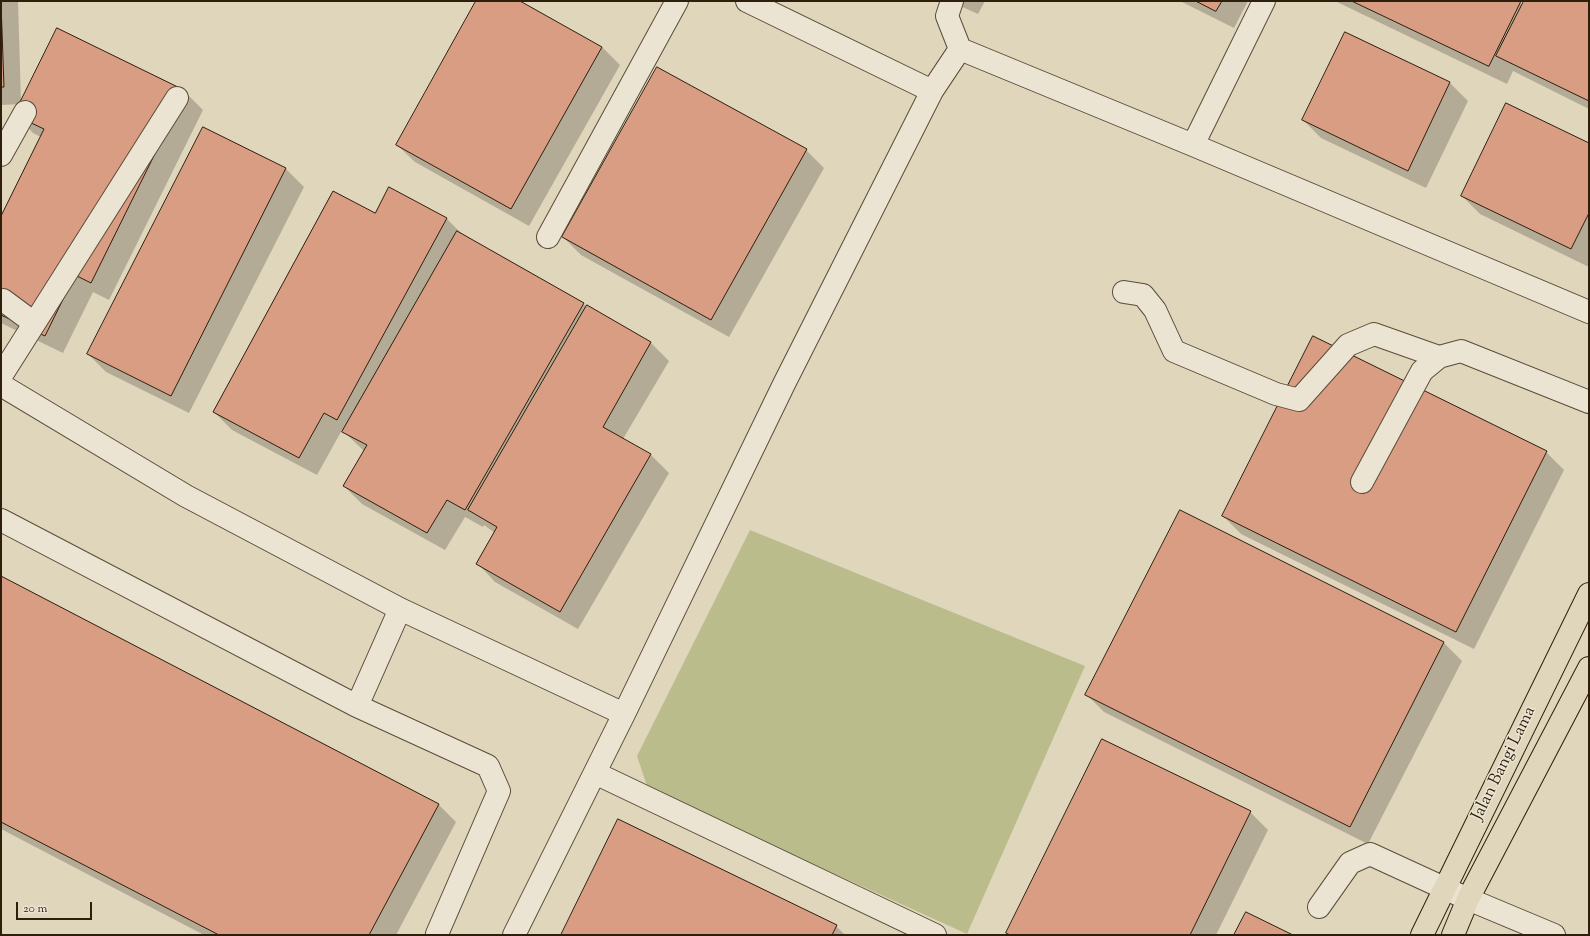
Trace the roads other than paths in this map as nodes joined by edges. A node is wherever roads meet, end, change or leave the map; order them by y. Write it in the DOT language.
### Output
graph roads {
  1 [pos="678,1"];
  2 [pos="748,1"];
  3 [pos="952,1"];
  4 [pos="1264,1"];
  5 [pos="960,49"];
  6 [pos="932,91"];
  7 [pos="177,98"];
  8 [pos="25,112"];
  9 [pos="1193,145"];
  10 [pos="1,155"];
  11 [pos="548,237"];
  12 [pos="1124,292"];
  13 [pos="3,300"];
  14 [pos="1589,312"];
  15 [pos="34,323"];
  16 [pos="1439,357"];
  17 [pos="1,376"];
  18 [pos="1,385"];
  19 [pos="1589,402"];
  20 [pos="1362,482"];
  21 [pos="1,520"];
  22 [pos="1589,594"];
  23 [pos="400,609"];
  24 [pos="1589,668"];
  25 [pos="357,706"];
  26 [pos="624,714"];
  27 [pos="595,773"];
  28 [pos="1444,887"];
  29 [pos="1468,899"];
  30 [pos="1319,907"];
  31 [pos="437,934"];
  32 [pos="514,935"];
  33 [pos="935,935"];
  34 [pos="1422,935"];
  35 [pos="1453,935"];
  36 [pos="1554,935"];
  1 -- 11 [label="street"];
  2 -- 6 [label="street"];
  3 -- 5 [label="street"];
  4 -- 9 [label="street"];
  5 -- 6 [label="street"];
  5 -- 9 [label="street"];
  6 -- 26 [label="street"];
  7 -- 15 [label="street"];
  8 -- 10 [label="street"];
  9 -- 14 [label="street"];
  12 -- 16 [label="street"];
  13 -- 15 [label="street"];
  15 -- 17 [label="street"];
  16 -- 19 [label="street"];
  16 -- 20 [label="street"];
  18 -- 23 [label="street"];
  21 -- 25 [label="street"];
  22 -- 28 [label="main road, Jalan Bangi Lama"];
  23 -- 25 [label="street"];
  23 -- 26 [label="street"];
  24 -- 29 [label="main road, Jalan Bangi Lama"];
  25 -- 31 [label="street"];
  26 -- 27 [label="street"];
  27 -- 32 [label="street"];
  27 -- 33 [label="street"];
  28 -- 29 [label="street"];
  28 -- 30 [label="street"];
  28 -- 34 [label="main road, Jalan Bangi Lama"];
  29 -- 35 [label="main road, Jalan Bangi Lama"];
  29 -- 36 [label="street"];
}
